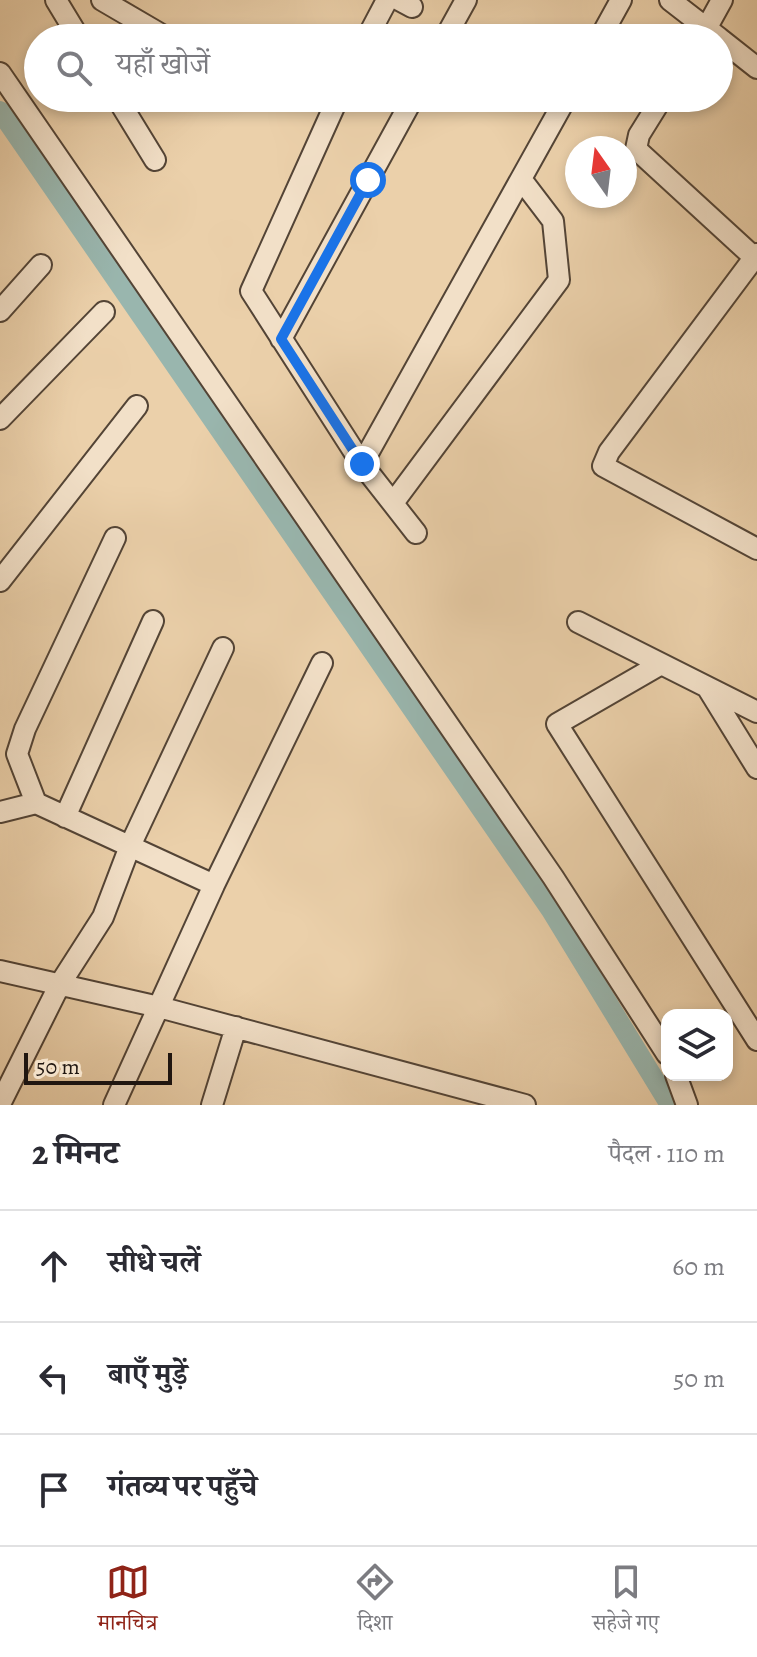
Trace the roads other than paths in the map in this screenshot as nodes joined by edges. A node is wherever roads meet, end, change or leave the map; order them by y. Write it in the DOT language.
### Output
graph roads {
  1 [pos="56,0"];
  2 [pos="102,0"];
  3 [pos="387,0"];
  4 [pos="466,0"];
  5 [pos="621,0"];
  6 [pos="670,0"];
  7 [pos="722,0"];
  8 [pos="71,24"];
  9 [pos="143,24"];
  10 [pos="374,24"];
  11 [pos="453,24"];
  12 [pos="608,24"];
  13 [pos="697,24"];
  14 [pos="715,24"];
  15 [pos="733,51"];
  16 [pos="757,68"];
  17 [pos="0,73"];
  18 [pos="24,108"];
  19 [pos="27,112"];
  20 [pos="126,112"];
  21 [pos="332,112"];
  22 [pos="401,112"];
  23 [pos="558,112"];
  24 [pos="653,112"];
  25 [pos="155,160"];
  26 [pos="521,179"];
  27 [pos="756,257"];
  28 [pos="41,265"];
  29 [pos="0,311"];
  30 [pos="104,312"];
  31 [pos="281,339"];
  32 [pos="137,406"];
  33 [pos="0,419"];
  34 [pos="362,464"];
  35 [pos="393,503"];
  36 [pos="416,533"];
  37 [pos="115,538"];
  38 [pos="757,549"];
  39 [pos="0,581"];
  40 [pos="153,621"];
  41 [pos="578,622"];
  42 [pos="223,648"];
  43 [pos="322,663"];
  44 [pos="661,664"];
  45 [pos="707,687"];
  46 [pos="757,712"];
  47 [pos="757,768"];
  48 [pos="36,803"];
  49 [pos="0,812"];
  50 [pos="65,817"];
  51 [pos="130,846"];
  52 [pos="214,885"];
  53 [pos="0,971"];
  54 [pos="60,984"];
  55 [pos="159,1007"];
  56 [pos="236,1027"];
  57 [pos="757,1040"];
  58 [pos="661,1045"];
  59 [pos="678,1081"];
  60 [pos="0,1104"];
  61 [pos="114,1105"];
  62 [pos="212,1105"];
  63 [pos="525,1105"];
  64 [pos="687,1105"];
  1 -- 8 [label="street"];
  2 -- 9 [label="street"];
  3 -- 10 [label="street"];
  4 -- 11 [label="street"];
  5 -- 12 [label="street"];
  6 -- 13 [label="street"];
  7 -- 14 [label="street"];
  15 -- 16 [label="street"];
  17 -- 18 [label="street"];
  19 -- 58 [label="street"];
  20 -- 25 [label="street"];
  21 -- 31 [label="street"];
  22 -- 31 [label="street"];
  23 -- 26 [label="street"];
  24 -- 27 [label="street"];
  26 -- 34 [label="street"];
  26 -- 35 [label="street"];
  27 -- 38 [label="street"];
  28 -- 29 [label="street"];
  30 -- 33 [label="street"];
  31 -- 34 [label="street"];
  32 -- 39 [label="street"];
  34 -- 35 [label="street"];
  35 -- 36 [label="street"];
  37 -- 48 [label="street"];
  40 -- 50 [label="street"];
  41 -- 44 [label="street"];
  42 -- 51 [label="street"];
  43 -- 52 [label="street"];
  44 -- 45 [label="street"];
  44 -- 57 [label="street"];
  45 -- 46 [label="street"];
  45 -- 47 [label="street"];
  48 -- 49 [label="street"];
  48 -- 50 [label="street"];
  50 -- 51 [label="street"];
  51 -- 52 [label="street"];
  51 -- 54 [label="street"];
  52 -- 55 [label="street"];
  53 -- 54 [label="street"];
  54 -- 55 [label="street"];
  54 -- 60 [label="street"];
  55 -- 56 [label="street"];
  55 -- 61 [label="street"];
  56 -- 62 [label="street"];
  56 -- 63 [label="street"];
  59 -- 64 [label="street"];
}
